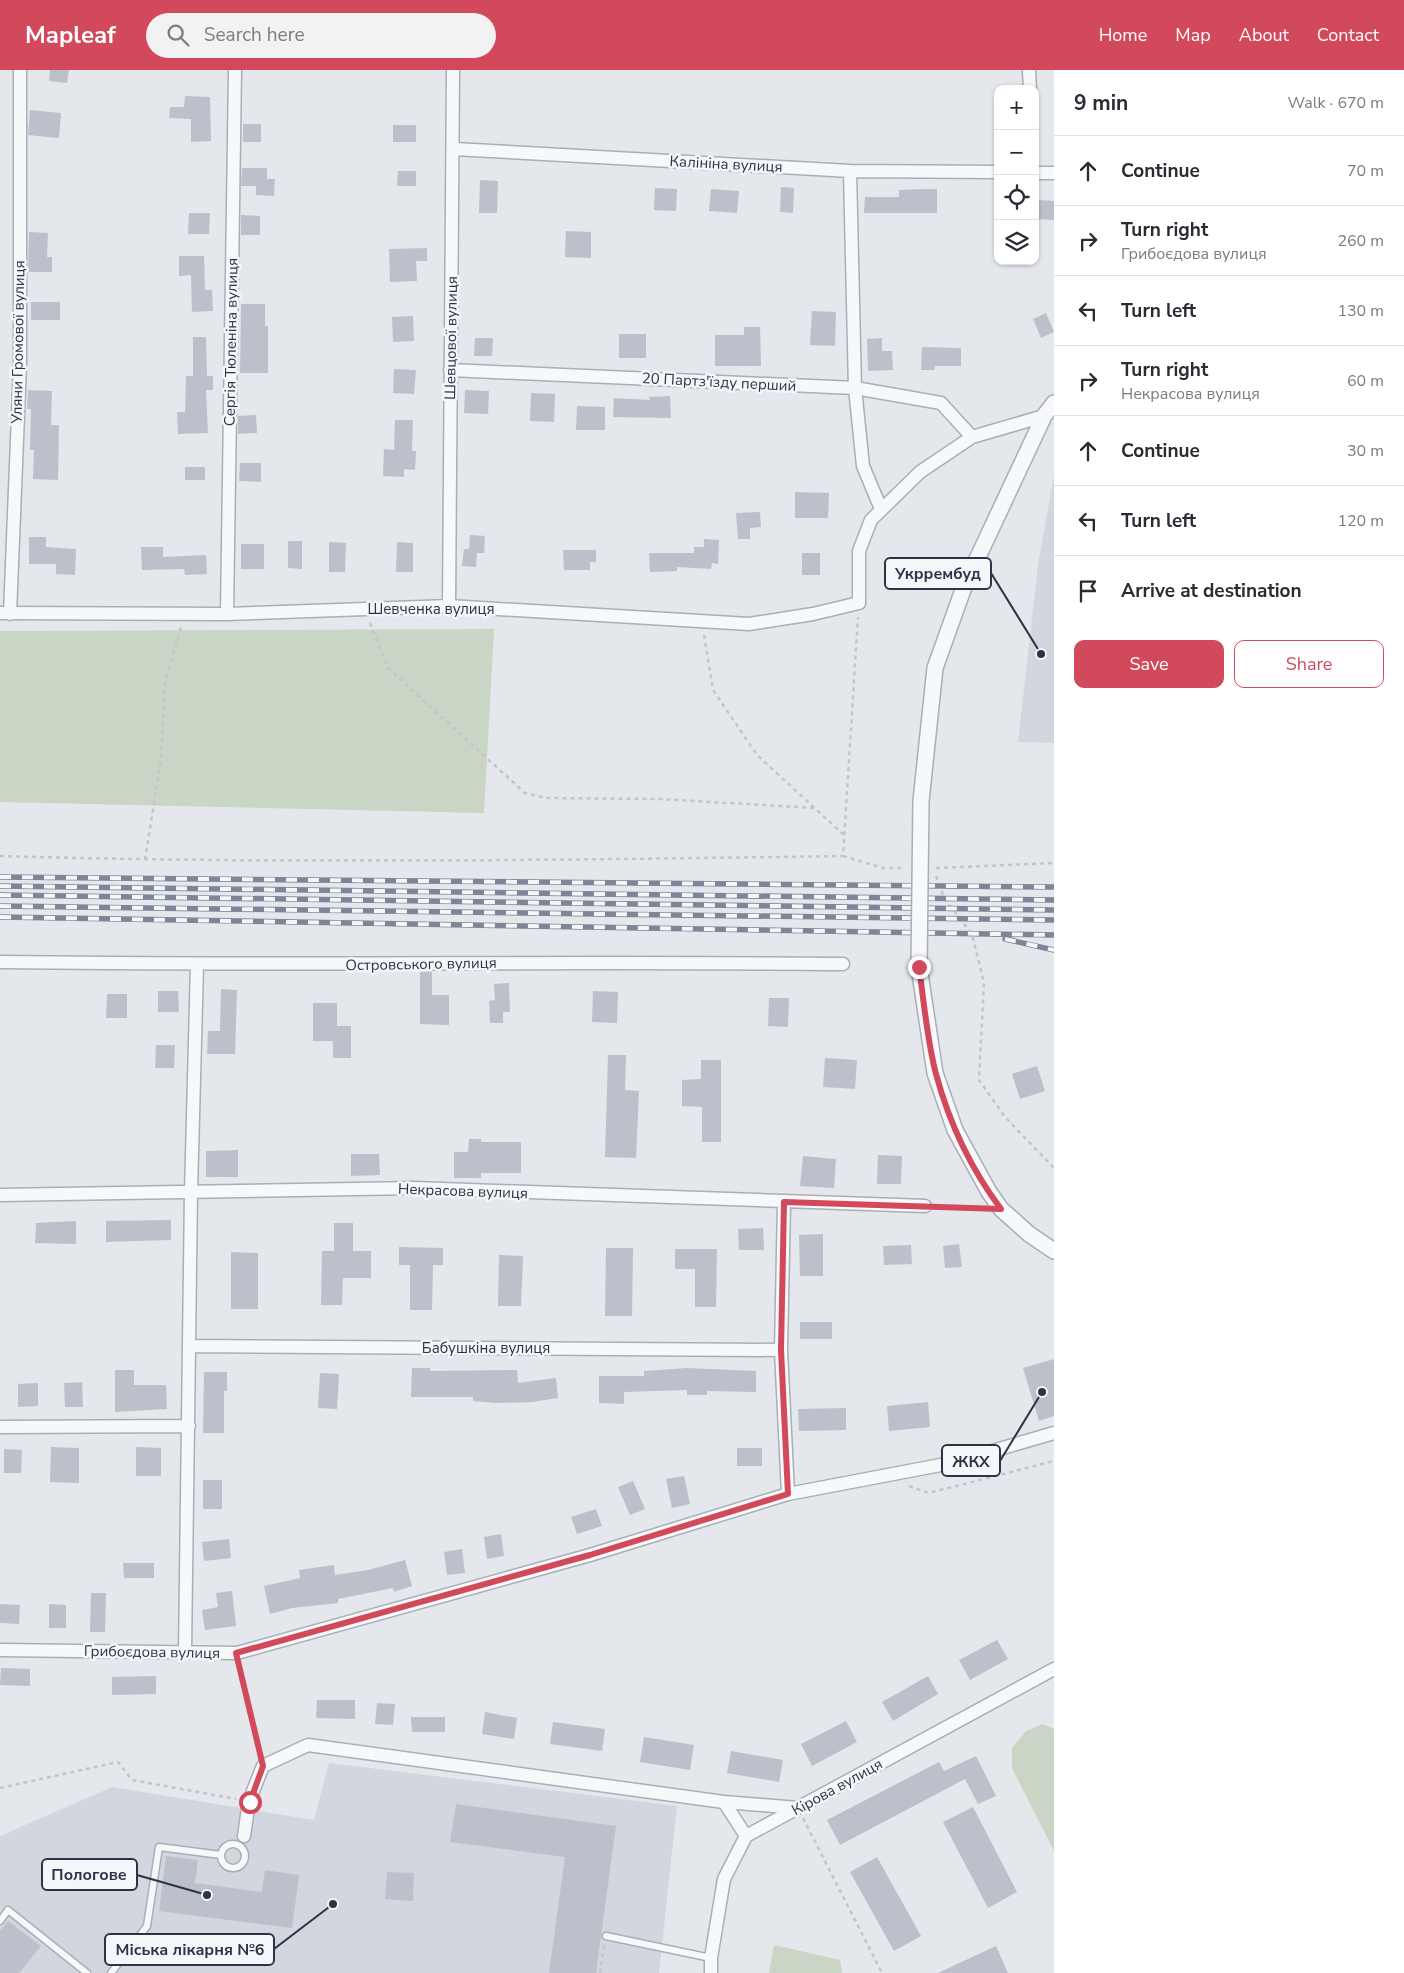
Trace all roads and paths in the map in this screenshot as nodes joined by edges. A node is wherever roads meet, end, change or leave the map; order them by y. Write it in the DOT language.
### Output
graph roads {
  1 [pos="20,70"];
  2 [pos="235,70"];
  3 [pos="453,70"];
  4 [pos="1030,70"];
  5 [pos="1030,85"];
  6 [pos="454,149"];
  7 [pos="850,171"];
  8 [pos="994,172"];
  9 [pos="1039,173"];
  10 [pos="1054,173"];
  11 [pos="450,370"];
  12 [pos="855,388"];
  13 [pos="1054,403"];
  14 [pos="1044,416"];
  15 [pos="972,438"];
  16 [pos="881,509"];
  17 [pos="859,603"];
  18 [pos="449,606"];
  19 [pos="364,609"];
  20 [pos="5,614"];
  21 [pos="185,614"];
  22 [pos="227,614"];
  23 [pos="701,621"];
  24 [pos="814,808"];
  25 [pos="844,836"];
  26 [pos="0,856"];
  27 [pos="843,856"];
  28 [pos="145,860"];
  29 [pos="1054,863"];
  30 [pos="909,868"];
  31 [pos="0,962"];
  32 [pos="843,964"];
  33 [pos="197,965"];
  34 [pos="1054,1168"];
  35 [pos="191,1192"];
  36 [pos="0,1195"];
  37 [pos="784,1202"];
  38 [pos="925,1206"];
  39 [pos="1001,1209"];
  40 [pos="1054,1251"];
  41 [pos="190,1346"];
  42 [pos="781,1350"];
  43 [pos="189,1426"];
  44 [pos="0,1427"];
  45 [pos="1054,1433"];
  46 [pos="1054,1461"];
  47 [pos="906,1485"];
  48 [pos="788,1494"];
  49 [pos="0,1650"];
  50 [pos="185,1652"];
  51 [pos="236,1653"];
  52 [pos="1054,1669"];
  53 [pos="263,1766"];
  54 [pos="0,1788"];
  55 [pos="250,1802"];
  56 [pos="724,1802"];
  57 [pos="798,1808"];
  58 [pos="746,1836"];
  59 [pos="242,1841"];
  60 [pos="221,1855"];
  61 [pos="0,1921"];
  62 [pos="606,1936"];
  63 [pos="711,1958"];
  64 [pos="87,1973"];
  65 [pos="111,1973"];
  66 [pos="600,1973"];
  67 [pos="711,1973"];
  68 [pos="882,1973"];
  1 -- 20 [label="street, Уляни Громової вулиця"];
  2 -- 22 [label="street, Сергія Тюленіна вулиця"];
  3 -- 6 [label="street, Шевцової вулиця"];
  4 -- 5 [label="street"];
  6 -- 7 [label="street, Калініна вулиця"];
  6 -- 11 [label="street, Шевцової вулиця"];
  7 -- 8 [label="street, Калініна вулиця"];
  7 -- 12 [label="street"];
  9 -- 10 [label="street"];
  11 -- 12 [label="street, 20 Партз'їзду перший"];
  11 -- 18 [label="street, Шевцової вулиця"];
  12 -- 15 [label="street, 20 Партз'їзду перший"];
  12 -- 16 [label="street"];
  13 -- 14 [label="street"];
  14 -- 15 [label="street"];
  14 -- 39 [label="street, bridge"];
  15 -- 16 [label="street"];
  16 -- 17 [label="street"];
  17 -- 23 [label="street, Шевченка вулиця"];
  17 -- 25 [label="path"];
  18 -- 19 [label="street, Шевченка вулиця"];
  18 -- 23 [label="street, Шевченка вулиця"];
  19 -- 22 [label="street, Шевченка вулиця"];
  19 -- 24 [label="path"];
  20 -- 21 [label="street, Шевченка вулиця"];
  21 -- 22 [label="street, Шевченка вулиця"];
  21 -- 28 [label="path"];
  23 -- 24 [label="path"];
  24 -- 25 [label="path"];
  25 -- 27 [label="path"];
  26 -- 28 [label="path"];
  27 -- 28 [label="path"];
  27 -- 30 [label="path"];
  29 -- 34 [label="path"];
  31 -- 33 [label="street, Островського вулиця"];
  32 -- 33 [label="street, Островського вулиця"];
  33 -- 35 [label="street"];
  35 -- 36 [label="street, Некрасова вулиця"];
  35 -- 37 [label="street, Некрасова вулиця"];
  35 -- 41 [label="street"];
  37 -- 38 [label="street, Некрасова вулиця"];
  37 -- 42 [label="street"];
  38 -- 39 [label="path"];
  39 -- 40 [label="street"];
  41 -- 42 [label="street, Бабушкіна вулиця"];
  41 -- 43 [label="street"];
  42 -- 48 [label="street"];
  43 -- 44 [label="street"];
  43 -- 50 [label="street"];
  45 -- 48 [label="street, Грибоєдова вулиця"];
  46 -- 47 [label="path"];
  48 -- 51 [label="street, Грибоєдова вулиця"];
  49 -- 50 [label="street, Грибоєдова вулиця"];
  50 -- 51 [label="street, Грибоєдова вулиця"];
  51 -- 53 [label="path"];
  52 -- 57 [label="street, Кірова вулиця"];
  53 -- 55 [label="street"];
  53 -- 56 [label="street"];
  54 -- 55 [label="path"];
  55 -- 59 [label="street"];
  56 -- 57 [label="street"];
  56 -- 58 [label="street"];
  57 -- 58 [label="street, Кірова вулиця"];
  57 -- 68 [label="path"];
  58 -- 63 [label="street"];
  59 -- 60 [label="lane"];
  59 -- 60 [label="lane"];
  60 -- 65 [label="lane"];
  61 -- 64 [label="lane"];
  62 -- 63 [label="lane"];
  62 -- 66 [label="path"];
  63 -- 67 [label="street"];
}
